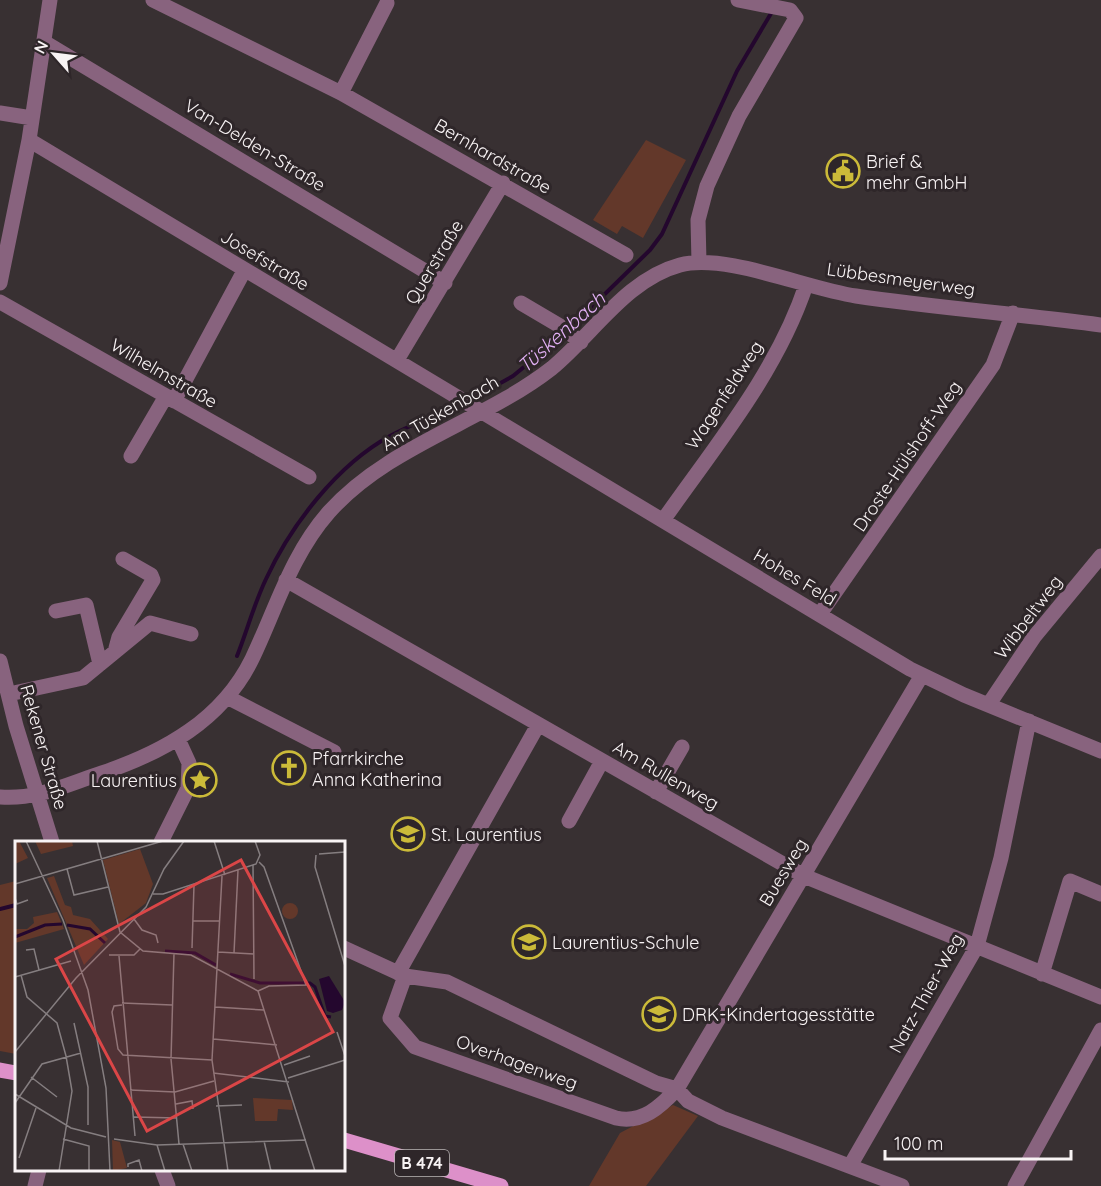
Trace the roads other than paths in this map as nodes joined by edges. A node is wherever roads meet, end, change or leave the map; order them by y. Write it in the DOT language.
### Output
graph roads {
  1 [pos="50,0"];
  2 [pos="153,0"];
  3 [pos="738,0"];
  4 [pos="387,3"];
  5 [pos="44,42"];
  6 [pos="341,93"];
  7 [pos="0,113"];
  8 [pos="32,118"];
  9 [pos="29,140"];
  10 [pos="502,183"];
  11 [pos="626,255"];
  12 [pos="699,262"];
  13 [pos="244,271"];
  14 [pos="0,283"];
  15 [pos="445,283"];
  16 [pos="806,285"];
  17 [pos="0,302"];
  18 [pos="521,303"];
  19 [pos="1013,313"];
  20 [pos="1101,325"];
  21 [pos="577,339"];
  22 [pos="397,360"];
  23 [pos="170,398"];
  24 [pos="480,409"];
  25 [pos="131,456"];
  26 [pos="309,477"];
  27 [pos="664,519"];
  28 [pos="1101,555"];
  29 [pos="123,559"];
  30 [pos="286,579"];
  31 [pos="56,611"];
  32 [pos="820,614"];
  33 [pos="191,634"];
  34 [pos="116,651"];
  35 [pos="0,661"];
  36 [pos="100,664"];
  37 [pos="922,675"];
  38 [pos="9,694"];
  39 [pos="227,697"];
  40 [pos="989,705"];
  41 [pos="1029,721"];
  42 [pos="538,725"];
  43 [pos="177,740"];
  44 [pos="682,747"];
  45 [pos="1101,751"];
  46 [pos="334,752"];
  47 [pos="602,761"];
  48 [pos="656,792"];
  49 [pos="37,796"];
  50 [pos="0,797"];
  51 [pos="569,821"];
  52 [pos="51,841"];
  53 [pos="162,841"];
  54 [pos="804,876"];
  55 [pos="1101,894"];
  56 [pos="976,946"];
  57 [pos="345,948"];
  58 [pos="401,974"];
  59 [pos="1042,974"];
  60 [pos="1101,998"];
  61 [pos="1101,1030"];
  62 [pos="0,1070"];
  63 [pos="15,1073"];
  64 [pos="677,1089"];
  65 [pos="345,1140"];
  66 [pos="850,1166"];
  67 [pos="39,1171"];
  68 [pos="162,1171"];
  69 [pos="35,1186"];
  70 [pos="168,1186"];
  71 [pos="501,1186"];
  72 [pos="902,1186"];
  73 [pos="1015,1186"];
  1 -- 5 [label="street"];
  2 -- 6 [label="street, Bernhardstraße"];
  3 -- 12 [label="street"];
  4 -- 6 [label="street"];
  5 -- 8 [label="street"];
  5 -- 15 [label="street, Van-Delden-Straße"];
  6 -- 10 [label="street, Bernhardstraße"];
  7 -- 8 [label="street"];
  8 -- 9 [label="street"];
  9 -- 13 [label="street, Josefstraße"];
  9 -- 14 [label="street"];
  10 -- 11 [label="street, Bernhardstraße"];
  10 -- 15 [label="street, Querstraße"];
  12 -- 16 [label="street, Lübbesmeyerweg"];
  12 -- 21 [label="street, Am Tüskenbach"];
  13 -- 22 [label="street, Josefstraße"];
  13 -- 23 [label="street"];
  15 -- 22 [label="street, Querstraße"];
  16 -- 19 [label="street, Lübbesmeyerweg"];
  16 -- 27 [label="street, Wagenfeldweg"];
  17 -- 23 [label="street, Wilhelmstraße"];
  18 -- 21 [label="street"];
  19 -- 20 [label="street, Lübbesmeyerweg"];
  19 -- 32 [label="street, Droste-Hülshoff-Weg"];
  21 -- 24 [label="street, Am Tüskenbach"];
  22 -- 24 [label="street, Josefstraße"];
  23 -- 25 [label="street"];
  23 -- 26 [label="street, Wilhelmstraße"];
  24 -- 27 [label="street, Hohes Feld"];
  24 -- 30 [label="street, Am Tüskenbach"];
  27 -- 32 [label="street, Hohes Feld"];
  28 -- 40 [label="street, Wibbeltweg"];
  29 -- 34 [label="street"];
  30 -- 39 [label="street, Am Tüskenbach"];
  30 -- 42 [label="street, Am Rullenweg"];
  31 -- 36 [label="street"];
  32 -- 37 [label="street, Hohes Feld"];
  33 -- 34 [label="street"];
  34 -- 36 [label="street"];
  35 -- 38 [label="street, Rekener Straße"];
  36 -- 38 [label="street"];
  37 -- 40 [label="street, Hohes Feld"];
  37 -- 54 [label="street, Buesweg"];
  38 -- 49 [label="street, Rekener Straße"];
  39 -- 43 [label="street, Am Tüskenbach"];
  39 -- 46 [label="street"];
  40 -- 41 [label="street, Hohes Feld"];
  41 -- 45 [label="street, Hohes Feld"];
  41 -- 56 [label="street, Natz-Thier-Weg"];
  42 -- 47 [label="street, Am Rullenweg"];
  42 -- 58 [label="street"];
  43 -- 49 [label="street, Am Tüskenbach"];
  43 -- 53 [label="street"];
  44 -- 48 [label="street"];
  47 -- 48 [label="street, Am Rullenweg"];
  47 -- 51 [label="street"];
  48 -- 54 [label="street, Am Rullenweg"];
  49 -- 50 [label="street, Am Tüskenbach"];
  49 -- 52 [label="street, Rekener Straße"];
  54 -- 56 [label="street, Am Rullenweg"];
  54 -- 64 [label="street, Buesweg"];
  55 -- 59 [label="street"];
  56 -- 59 [label="street, Am Rullenweg"];
  56 -- 66 [label="street, Natz-Thier-Weg"];
  57 -- 58 [label="street, Overhagenweg"];
  58 -- 64 [label="street, Overhagenweg"];
  58 -- 64 [label="street, Overhagenweg"];
  59 -- 60 [label="street, Am Rullenweg"];
  61 -- 73 [label="street"];
  62 -- 63 [label="main road"];
  64 -- 66 [label="street, Overhagenweg"];
  65 -- 71 [label="main road, B 474"];
  66 -- 72 [label="street, Overhagenweg"];
  67 -- 69 [label="street"];
  68 -- 70 [label="street"];
}
